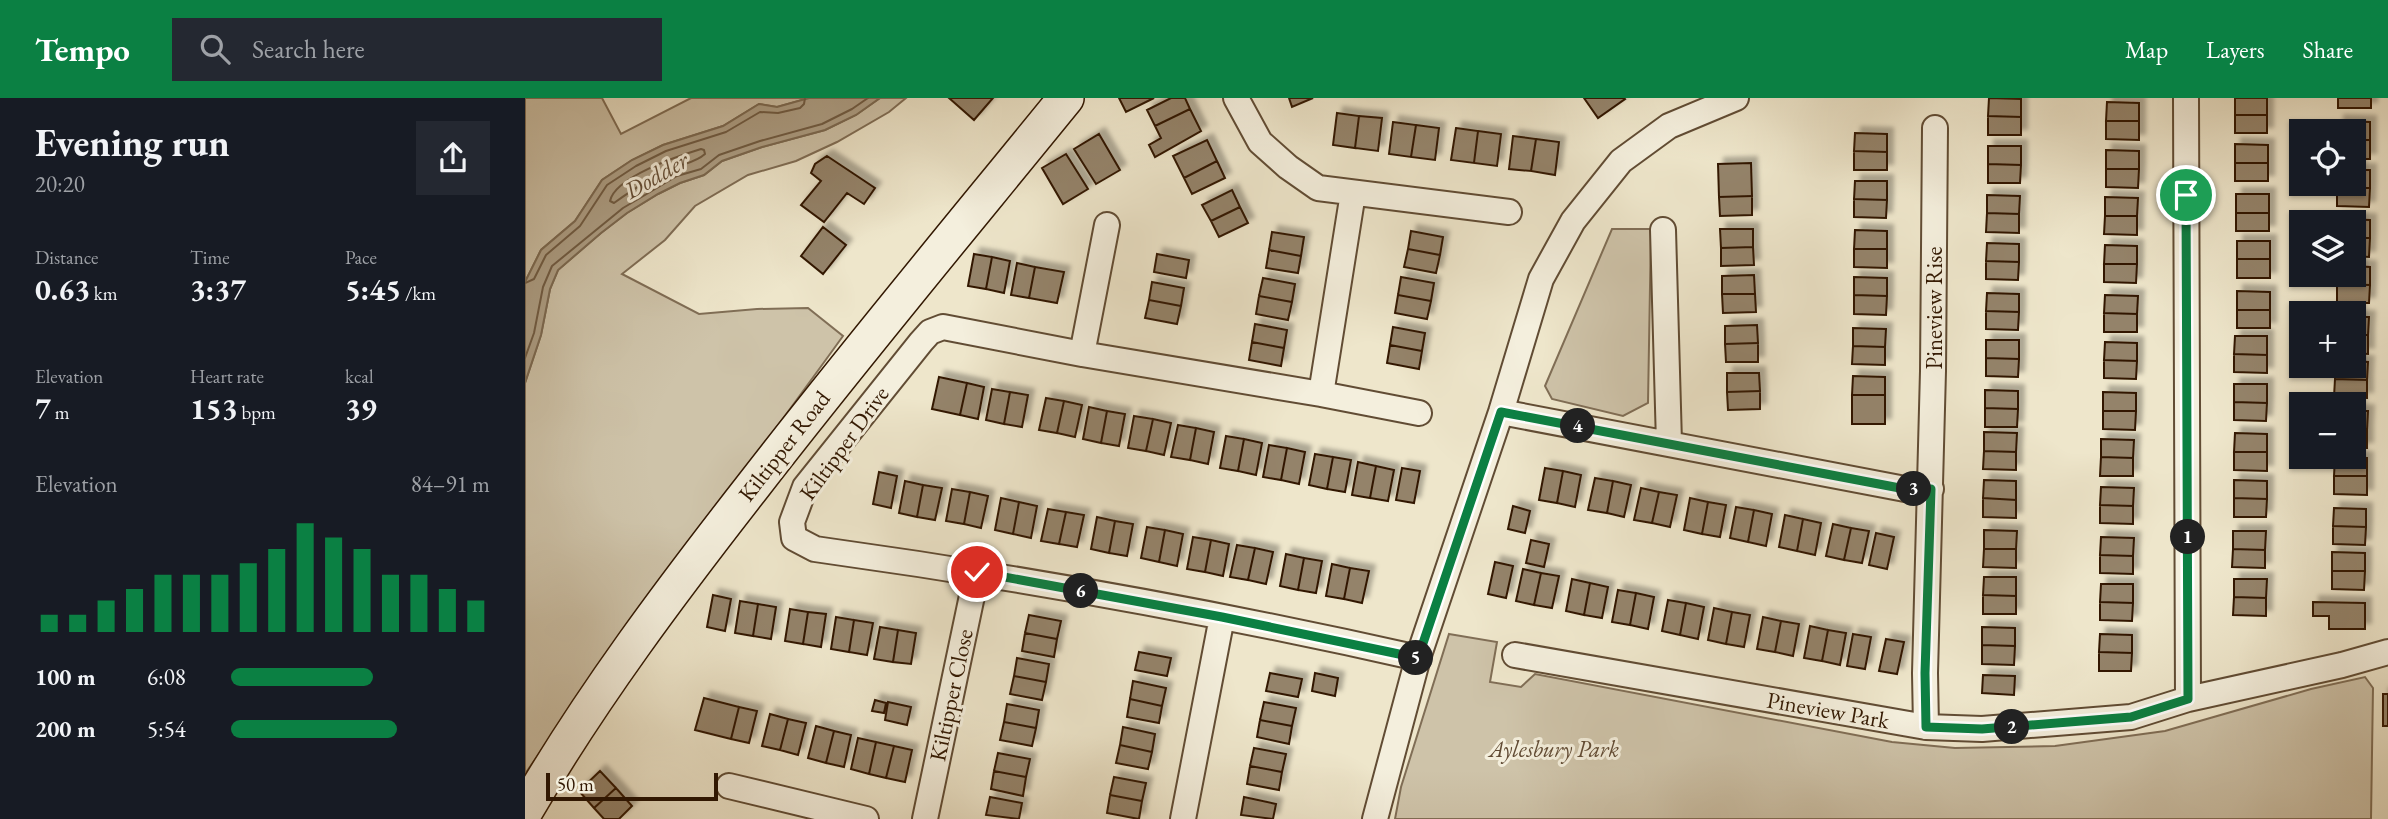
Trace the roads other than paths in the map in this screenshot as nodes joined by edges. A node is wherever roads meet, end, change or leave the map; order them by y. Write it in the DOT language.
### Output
graph roads {
  1 [pos="1066,98"];
  2 [pos="1236,98"];
  3 [pos="1736,98"];
  4 [pos="2186,98"];
  5 [pos="1935,128"];
  6 [pos="1353,193"];
  7 [pos="1509,212"];
  8 [pos="1107,225"];
  9 [pos="1663,230"];
  10 [pos="1082,354"];
  11 [pos="1321,394"];
  12 [pos="1501,412"];
  13 [pos="1419,413"];
  14 [pos="1669,443"];
  15 [pos="1931,489"];
  16 [pos="977,572"];
  17 [pos="1222,617"];
  18 [pos="2388,652"];
  19 [pos="1515,655"];
  20 [pos="1418,658"];
  21 [pos="2188,699"];
  22 [pos="1926,727"];
  23 [pos="729,786"];
  24 [pos="525,811"];
  25 [pos="866,819"];
  26 [pos="925,819"];
  27 [pos="1183,819"];
  28 [pos="1375,819"];
  1 -- 24 [label="street, Kiltipper Road"];
  2 -- 6 [label="street"];
  3 -- 12 [label="street"];
  4 -- 21 [label="street"];
  5 -- 15 [label="street, Pineview Rise"];
  6 -- 7 [label="street"];
  6 -- 11 [label="street"];
  8 -- 10 [label="street"];
  9 -- 14 [label="street"];
  10 -- 11 [label="street, Kiltipper Drive"];
  10 -- 16 [label="street, Kiltipper Drive"];
  11 -- 13 [label="street, Kiltipper Drive"];
  12 -- 14 [label="street"];
  12 -- 20 [label="street"];
  14 -- 15 [label="street"];
  15 -- 22 [label="street, Pineview Rise"];
  16 -- 17 [label="street, Kiltipper Drive"];
  16 -- 26 [label="street, Kiltipper Close"];
  17 -- 20 [label="street, Kiltipper Drive"];
  17 -- 27 [label="street"];
  18 -- 21 [label="street, Pineview Park"];
  19 -- 22 [label="street, Pineview Park"];
  20 -- 28 [label="street"];
  21 -- 22 [label="street, Pineview Park"];
  23 -- 25 [label="street"];
}
